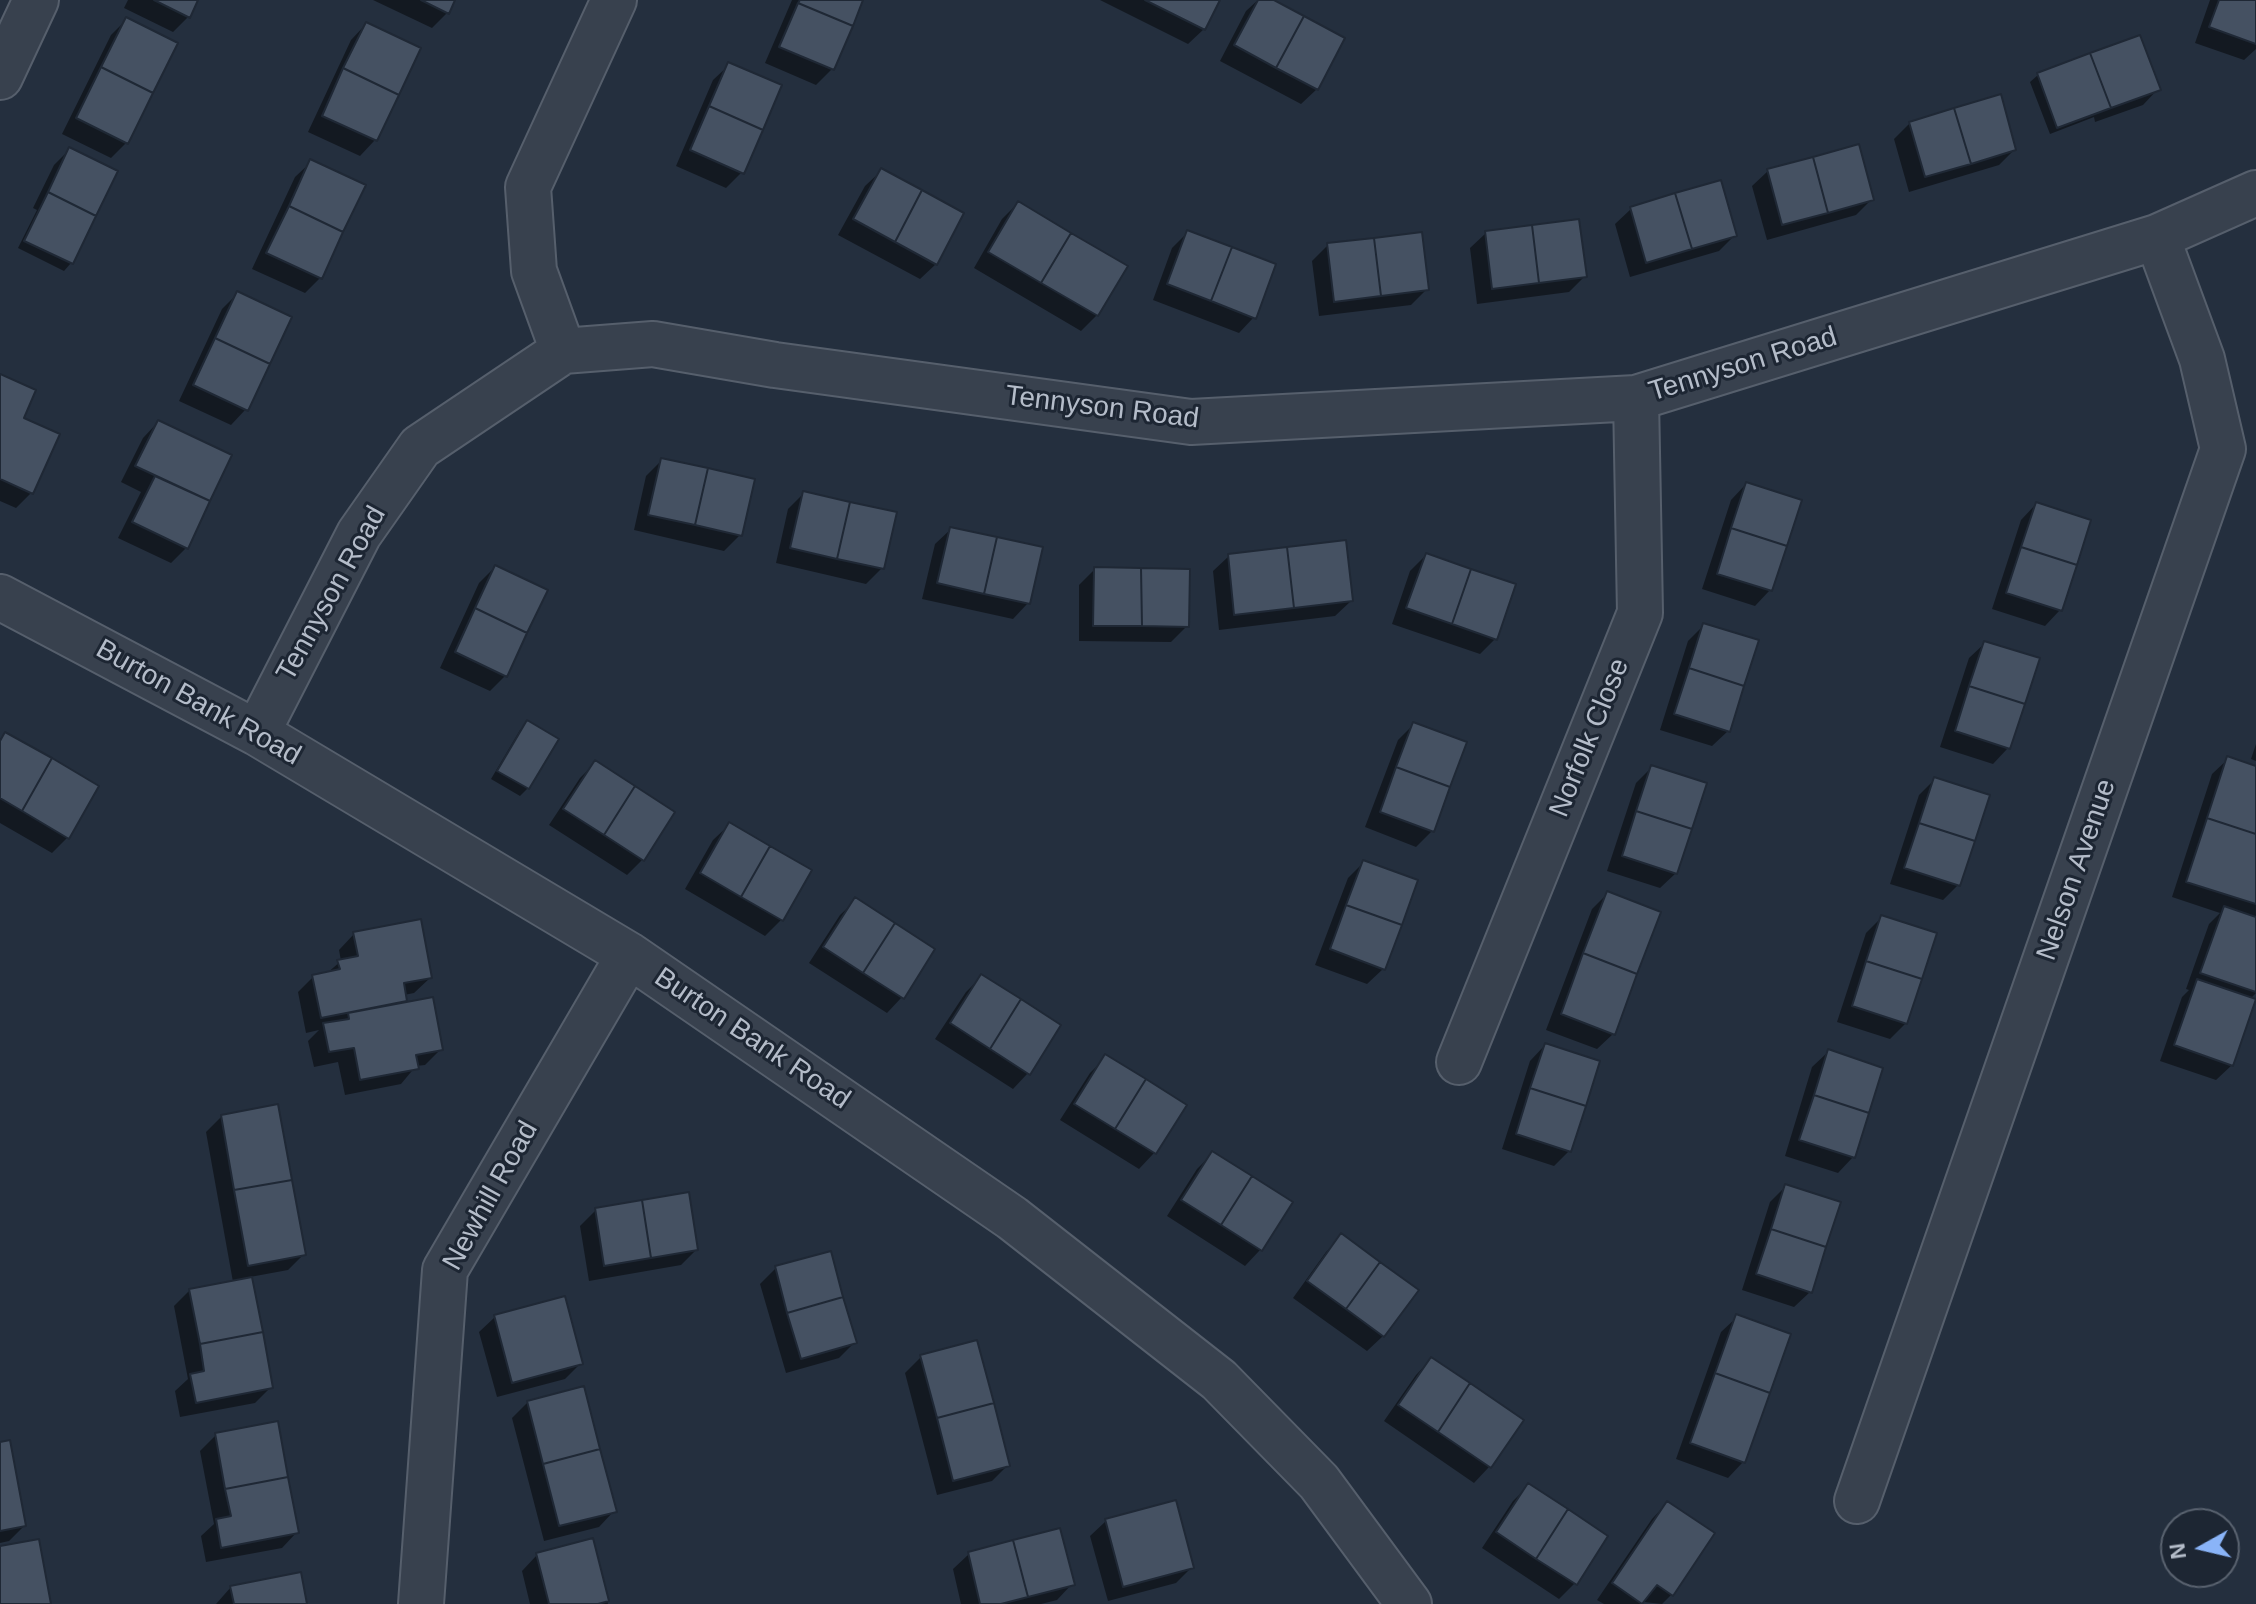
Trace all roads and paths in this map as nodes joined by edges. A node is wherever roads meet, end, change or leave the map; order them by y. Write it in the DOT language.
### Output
graph roads {
  1 [pos="36,0"];
  2 [pos="614,0"];
  3 [pos="0,77"];
  4 [pos="2256,193"];
  5 [pos="2157,237"];
  6 [pos="563,351"];
  7 [pos="1636,398"];
  8 [pos="0,597"];
  9 [pos="257,733"];
  10 [pos="629,955"];
  11 [pos="1459,1062"];
  12 [pos="1857,1501"];
  13 [pos="421,1604"];
  14 [pos="1409,1604"];
  1 -- 3 [label="street"];
  2 -- 6 [label="street"];
  4 -- 5 [label="street, Tennyson Road"];
  5 -- 7 [label="street, Tennyson Road"];
  5 -- 12 [label="street, Nelson Avenue"];
  6 -- 7 [label="street, Tennyson Road"];
  6 -- 9 [label="street, Tennyson Road"];
  7 -- 11 [label="street, Norfolk Close"];
  8 -- 9 [label="street, Burton Bank Road"];
  9 -- 10 [label="street, Burton Bank Road"];
  10 -- 13 [label="street, Newhill Road"];
  10 -- 14 [label="street, Burton Bank Road"];
}
